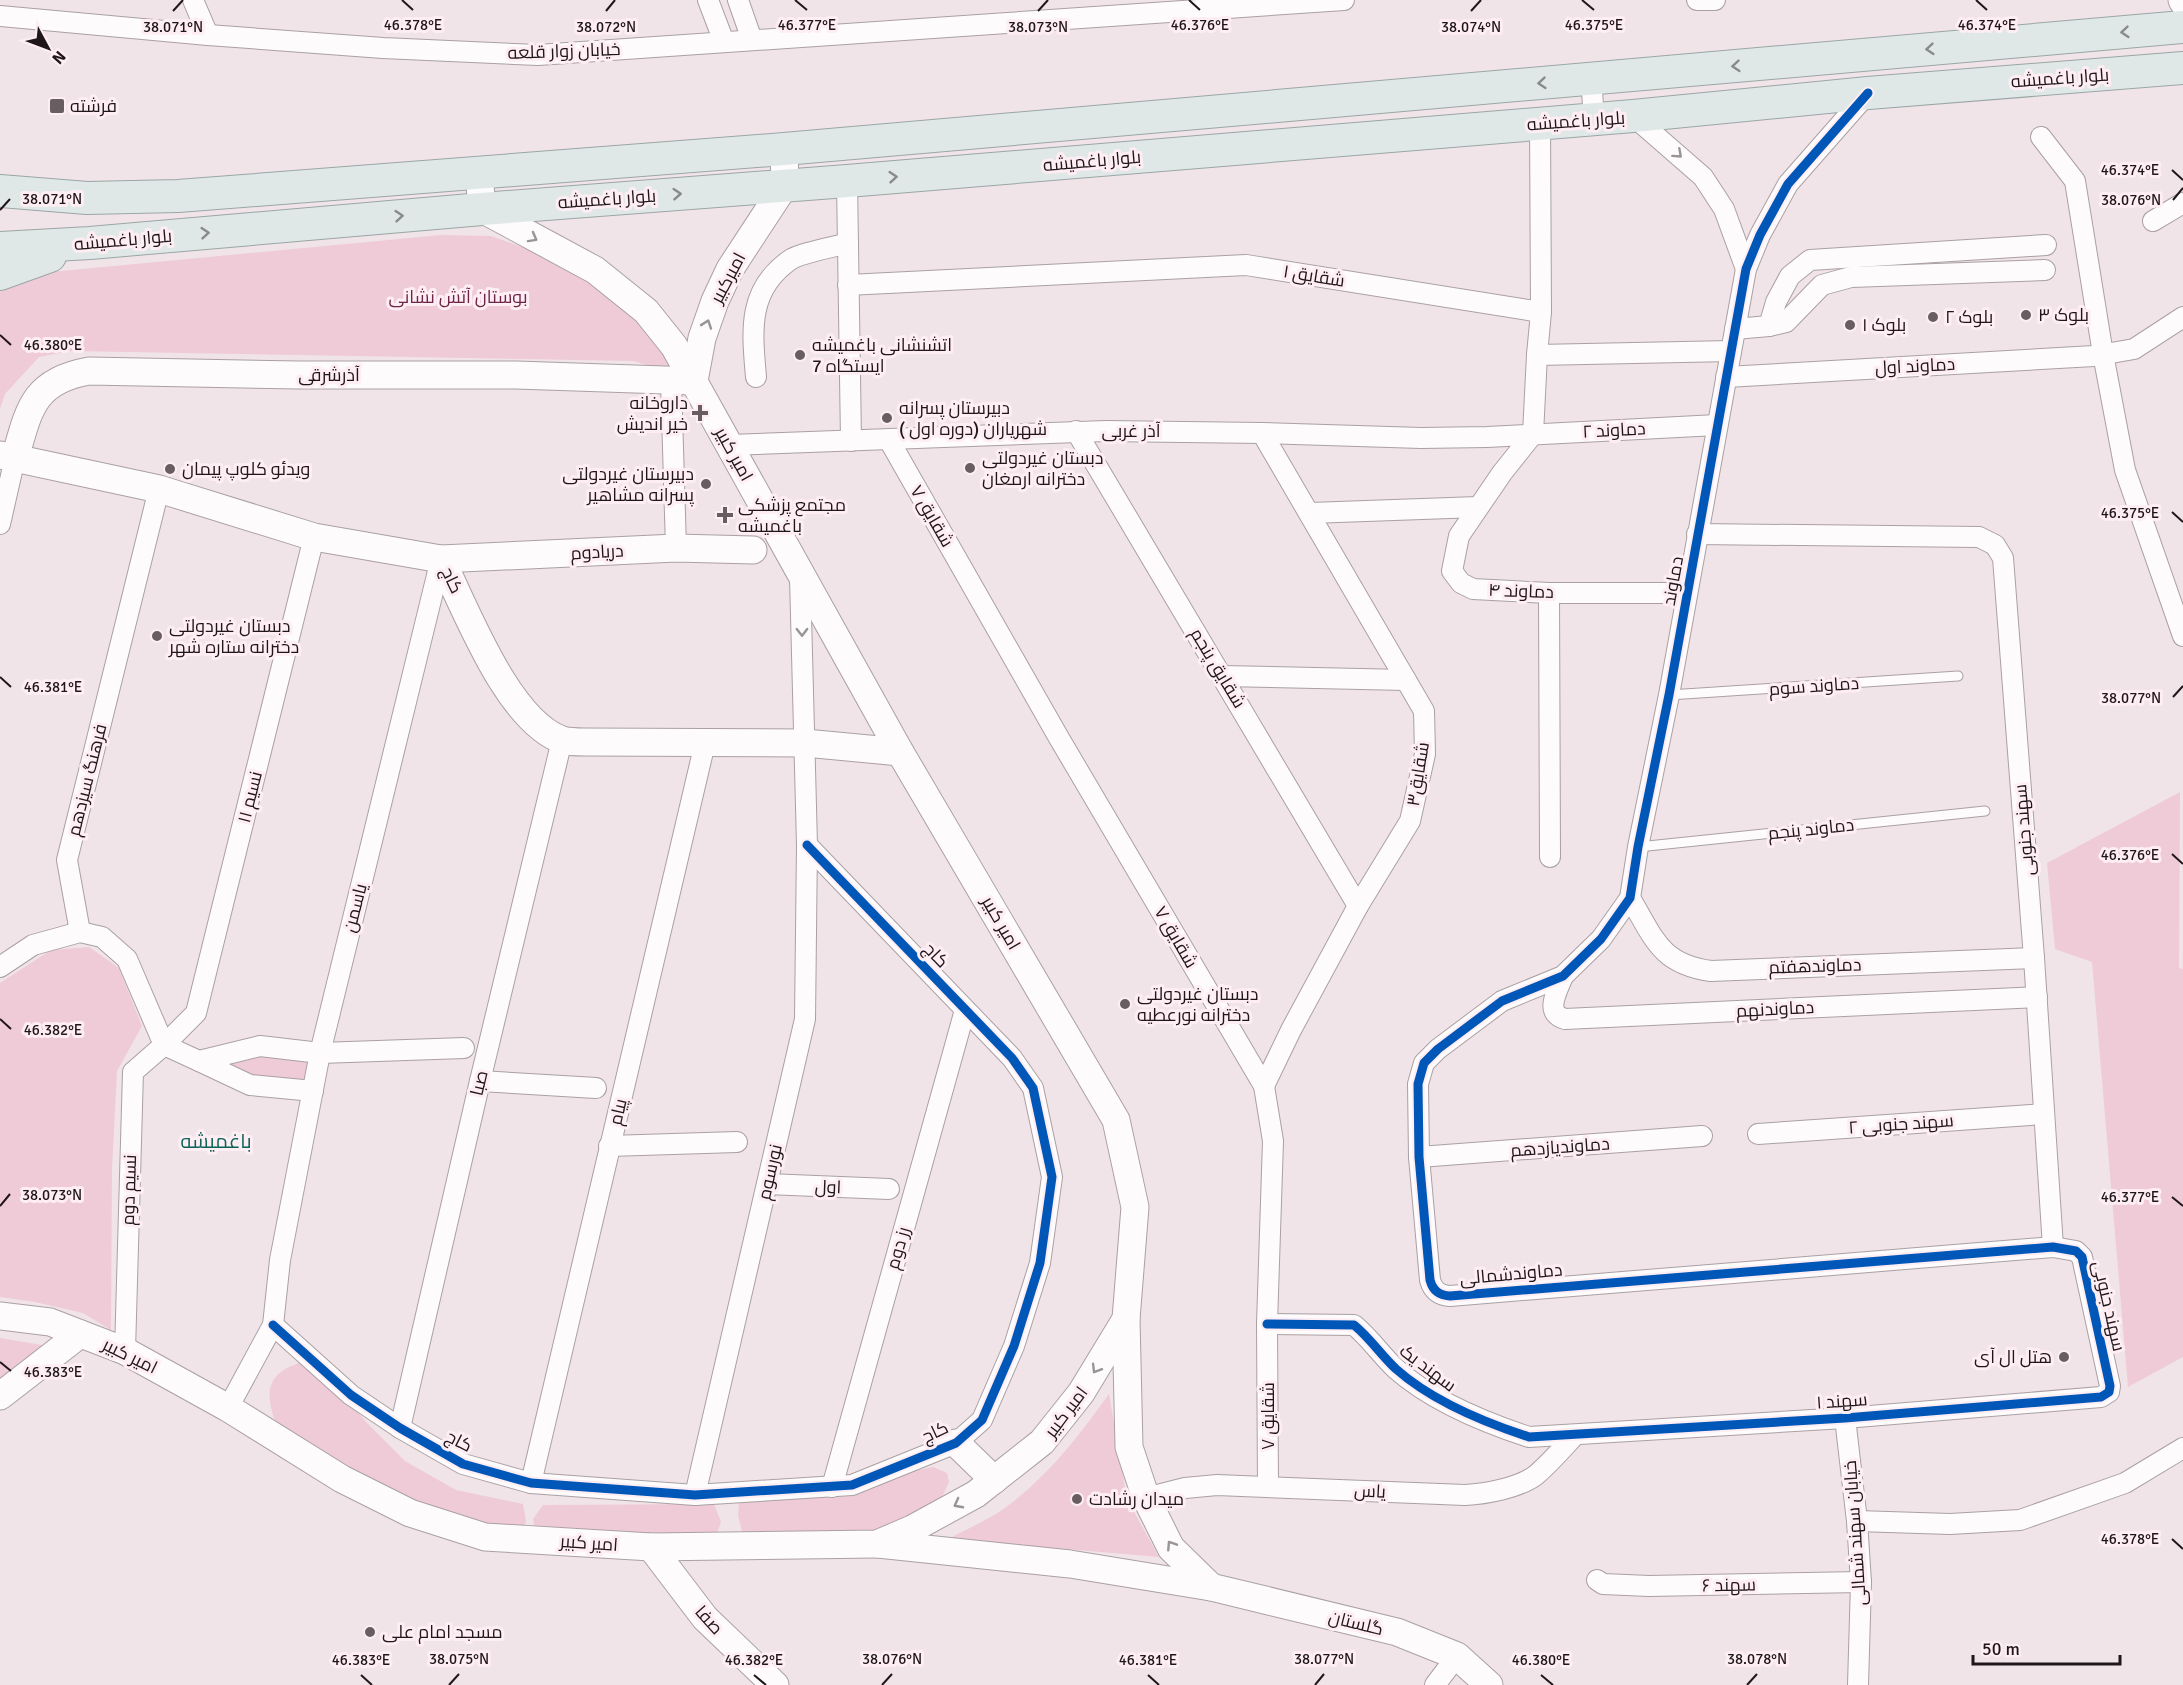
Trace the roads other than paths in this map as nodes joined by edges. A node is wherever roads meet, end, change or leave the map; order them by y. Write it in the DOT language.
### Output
graph roads {
  1 [pos="193,0"];
  2 [pos="708,0"];
  3 [pos="738,0"];
  4 [pos="1344,0"];
  5 [pos="0,16"];
  6 [pos="2183,27"];
  7 [pos="208,35"];
  8 [pos="752,40"];
  9 [pos="724,42"];
  10 [pos="2183,69"];
  11 [pos="1591,78"];
  12 [pos="1868,93"];
  13 [pos="1633,116"];
  14 [pos="1594,119"];
  15 [pos="1540,123"];
  16 [pos="2041,137"];
  17 [pos="784,149"];
  18 [pos="479,173"];
  19 [pos="847,181"];
  20 [pos="785,185"];
  21 [pos="0,191"];
  22 [pos="2183,203"];
  23 [pos="482,209"];
  24 [pos="2153,221"];
  25 [pos="90,243"];
  26 [pos="848,243"];
  27 [pos="2046,245"];
  28 [pos="0,248"];
  29 [pos="1746,269"];
  30 [pos="2045,270"];
  31 [pos="0,274"];
  32 [pos="848,285"];
  33 [pos="1541,312"];
  34 [pos="2183,317"];
  35 [pos="1768,326"];
  36 [pos="1735,329"];
  37 [pos="1731,351"];
  38 [pos="2103,354"];
  39 [pos="1537,355"];
  40 [pos="756,377"];
  41 [pos="1726,377"];
  42 [pos="682,381"];
  43 [pos="1532,412"];
  44 [pos="1717,425"];
  45 [pos="1076,431"];
  46 [pos="1262,433"];
  47 [pos="1533,434"];
  48 [pos="889,440"];
  49 [pos="851,441"];
  50 [pos="729,445"];
  51 [pos="8,456"];
  52 [pos="159,489"];
  53 [pos="1478,507"];
  54 [pos="1310,513"];
  55 [pos="0,524"];
  56 [pos="1697,534"];
  57 [pos="314,537"];
  58 [pos="676,548"];
  59 [pos="753,550"];
  60 [pos="441,559"];
  61 [pos="800,574"];
  62 [pos="1549,593"];
  63 [pos="1687,593"];
  64 [pos="2183,636"];
  65 [pos="1222,676"];
  66 [pos="1958,676"];
  67 [pos="1406,680"];
  68 [pos="1669,696"];
  69 [pos="562,740"];
  70 [pos="705,742"];
  71 [pos="805,743"];
  72 [pos="900,752"];
  73 [pos="1985,811"];
  74 [pos="807,845"];
  75 [pos="1638,847"];
  76 [pos="1550,857"];
  77 [pos="1630,898"];
  78 [pos="1358,906"];
  79 [pos="80,932"];
  80 [pos="2034,958"];
  81 [pos="0,967"];
  82 [pos="1563,976"];
  83 [pos="2037,997"];
  84 [pos="965,1010"];
  85 [pos="164,1045"];
  86 [pos="464,1048"];
  87 [pos="320,1053"];
  88 [pos="199,1061"];
  89 [pos="480,1081"];
  90 [pos="1264,1086"];
  91 [pos="596,1088"];
  92 [pos="313,1092"];
  93 [pos="2044,1114"];
  94 [pos="1758,1134"];
  95 [pos="1702,1137"];
  96 [pos="737,1142"];
  97 [pos="609,1146"];
  98 [pos="1419,1157"];
  99 [pos="767,1184"];
  100 [pos="889,1189"];
  101 [pos="2053,1246"];
  102 [pos="0,1316"];
  103 [pos="1126,1319"];
  104 [pos="1267,1324"];
  105 [pos="273,1325"];
  106 [pos="80,1334"];
  107 [pos="125,1351"];
  108 [pos="2109,1392"];
  109 [pos="0,1396"];
  110 [pos="228,1408"];
  111 [pos="1845,1418"];
  112 [pos="400,1428"];
  113 [pos="1575,1435"];
  114 [pos="956,1443"];
  115 [pos="2183,1448"];
  116 [pos="994,1480"];
  117 [pos="531,1483"];
  118 [pos="1268,1486"];
  119 [pos="832,1487"];
  120 [pos="695,1495"];
  121 [pos="1146,1498"];
  122 [pos="1857,1521"];
  123 [pos="877,1544"];
  124 [pos="651,1547"];
  125 [pos="1597,1580"];
  126 [pos="1861,1582"];
  127 [pos="1211,1587"];
  128 [pos="1456,1656"];
  129 [pos="775,1685"];
  130 [pos="1435,1685"];
  131 [pos="1490,1685"];
  132 [pos="1858,1685"];
  1 -- 7 [label="street"];
  2 -- 9 [label="street"];
  3 -- 8 [label="street"];
  4 -- 8 [label="street, خیابان زوار قلعه"];
  5 -- 7 [label="street, خیابان زوار قلعه"];
  6 -- 11 [label="main road, بلوار باغمیشه, one-way"];
  7 -- 9 [label="street, خیابان زوار قلعه"];
  8 -- 9 [label="street, خیابان زوار قلعه"];
  10 -- 12 [label="main road, بلوار باغمیشه"];
  11 -- 14 [label="street"];
  11 -- 17 [label="main road, بلوار باغمیشه, one-way"];
  12 -- 13 [label="main road, بلوار باغمیشه"];
  12 -- 29 [label="street, دماوند"];
  13 -- 14 [label="main road, بلوار باغمیشه"];
  13 -- 29 [label="street, one-way"];
  14 -- 15 [label="main road, بلوار باغمیشه"];
  19 -- 15 [label="main road, بلوار باغمیشه, one-way"];
  15 -- 33 [label="street"];
  16 -- 38 [label="street"];
  17 -- 18 [label="main road, بلوار باغمیشه"];
  17 -- 20 [label="main road"];
  18 -- 21 [label="main road, بلوار باغمیشه"];
  18 -- 23 [label="main road"];
  19 -- 20 [label="main road, بلوار باغمیشه"];
  19 -- 26 [label="street"];
  23 -- 20 [label="main road, بلوار باغمیشه, one-way"];
  42 -- 20 [label="main road, امیرکبیر, one-way"];
  22 -- 24 [label="street"];
  25 -- 23 [label="main road, بلوار باغمیشه, one-way"];
  23 -- 42 [label="main road, امیر کبیر, one-way"];
  25 -- 28 [label="main road, بلوار باغمیشه"];
  25 -- 31 [label="main road"];
  26 -- 32 [label="street"];
  26 -- 40 [label="street"];
  27 -- 35 [label="street"];
  29 -- 36 [label="street, دماوند"];
  30 -- 35 [label="street"];
  32 -- 33 [label="street, شقایق ۱"];
  32 -- 49 [label="street"];
  33 -- 39 [label="street"];
  34 -- 38 [label="street, دماوند اول"];
  35 -- 36 [label="street"];
  36 -- 37 [label="street, دماوند"];
  37 -- 39 [label="street"];
  37 -- 41 [label="street, دماوند"];
  38 -- 41 [label="street, دماوند اول"];
  38 -- 64 [label="street"];
  39 -- 47 [label="street"];
  41 -- 44 [label="street, دماوند"];
  42 -- 50 [label="main road, امیر کبیر"];
  42 -- 51 [label="main road, آذرشرقی"];
  42 -- 58 [label="street"];
  43 -- 47 [label="street"];
  44 -- 47 [label="street, دماوند ۲"];
  44 -- 56 [label="street, دماوند"];
  45 -- 46 [label="street, آذر غربی"];
  45 -- 48 [label="street, آذر غربی"];
  45 -- 65 [label="street, شقایق پنجم"];
  46 -- 47 [label="street, آذر غربی"];
  46 -- 54 [label="street, شقایق۳"];
  47 -- 53 [label="street, دماوند ۴"];
  48 -- 49 [label="street, آذر غربی"];
  48 -- 90 [label="street, شقایق ۷"];
  49 -- 50 [label="street, آذر غربی"];
  50 -- 61 [label="main road, امیر کبیر"];
  51 -- 52 [label="main road, کاج"];
  51 -- 55 [label="street"];
  52 -- 57 [label="main road, کاج"];
  52 -- 79 [label="street, فرهنگ سیزدهم"];
  53 -- 54 [label="street"];
  53 -- 62 [label="street, دماوند ۴"];
  54 -- 67 [label="street, شقایق۳"];
  56 -- 63 [label="street, دماوند"];
  56 -- 80 [label="street, سهند جنوبی"];
  57 -- 60 [label="main road, کاج"];
  57 -- 85 [label="street, نسیم ۱۱"];
  58 -- 59 [label="main road, دریادوم"];
  58 -- 60 [label="main road, دریادوم"];
  60 -- 69 [label="main road, کاج"];
  60 -- 87 [label="street, یاسمن"];
  61 -- 71 [label="street, one-way"];
  61 -- 72 [label="main road, امیر کبیر"];
  62 -- 63 [label="street, دماوند ۴"];
  62 -- 76 [label="street"];
  63 -- 68 [label="street, دماوند"];
  65 -- 67 [label="street"];
  65 -- 78 [label="street, شقایق پنجم"];
  66 -- 68 [label="lane, دماوند سوم"];
  67 -- 78 [label="street, شقایق۳"];
  68 -- 75 [label="street, دماوند"];
  69 -- 70 [label="main road, کاج"];
  69 -- 89 [label="street, صبا"];
  70 -- 71 [label="main road, کاج"];
  70 -- 97 [label="street, پیام"];
  71 -- 72 [label="main road, کاج"];
  71 -- 74 [label="street"];
  72 -- 103 [label="main road, امیر کبیر"];
  73 -- 75 [label="lane, دماوند پنجم"];
  74 -- 84 [label="street, کاج"];
  74 -- 99 [label="street, نورسوم"];
  75 -- 77 [label="street, دماوند"];
  77 -- 80 [label="street, دماوندهفتم"];
  77 -- 82 [label="street, دماوندشمالی"];
  78 -- 90 [label="street, شقایق۳"];
  79 -- 81 [label="street"];
  79 -- 85 [label="street"];
  80 -- 83 [label="street, سهند جنوبی"];
  82 -- 83 [label="street, دماوندنهم"];
  82 -- 98 [label="street, دماوندشمالی"];
  83 -- 93 [label="street, سهند جنوبی"];
  84 -- 114 [label="street, کاج"];
  84 -- 119 [label="street, رز دوم"];
  85 -- 88 [label="street"];
  85 -- 107 [label="street, نسیم دوم"];
  86 -- 87 [label="street"];
  87 -- 88 [label="street"];
  87 -- 92 [label="street, یاسمن"];
  88 -- 92 [label="street"];
  89 -- 91 [label="street"];
  89 -- 112 [label="street, صبا"];
  90 -- 104 [label="street, شقایق ۷"];
  92 -- 105 [label="street, یاسمن"];
  93 -- 94 [label="street, سهند جنوبی ۲"];
  93 -- 101 [label="street, سهند جنوبی"];
  95 -- 98 [label="street, دماوندیازدهم"];
  96 -- 97 [label="street"];
  97 -- 117 [label="street, پیام"];
  98 -- 101 [label="street, دماوندشمالی"];
  99 -- 100 [label="street, اول"];
  99 -- 120 [label="street, نورسوم"];
  101 -- 108 [label="street, سهند جنوبی"];
  102 -- 106 [label="main road, امیر کبیر"];
  103 -- 116 [label="main road, امیر کبیر, one-way"];
  103 -- 121 [label="main road"];
  104 -- 113 [label="street, سهند یک"];
  104 -- 118 [label="street, شقایق ۷"];
  105 -- 110 [label="street"];
  105 -- 112 [label="street, کاج"];
  106 -- 107 [label="main road, امیر کبیر"];
  106 -- 109 [label="main road"];
  107 -- 110 [label="main road, امیر کبیر"];
  108 -- 111 [label="street, سهند ۱"];
  110 -- 124 [label="main road, امیر کبیر"];
  111 -- 113 [label="street, سهند ۱"];
  111 -- 122 [label="street, خیابان سهند شمالی"];
  112 -- 117 [label="street, کاج"];
  113 -- 118 [label="street, یاس"];
  114 -- 116 [label="main road"];
  114 -- 119 [label="street, کاج"];
  115 -- 122 [label="street"];
  116 -- 123 [label="main road, امیر کبیر, one-way"];
  117 -- 120 [label="street, کاج"];
  118 -- 121 [label="street, یاس"];
  119 -- 120 [label="street, کاج"];
  127 -- 121 [label="main road, one-way"];
  122 -- 126 [label="street, خیابان سهند شمالی"];
  123 -- 124 [label="main road, امیر کبیر"];
  123 -- 127 [label="main road, گلستان"];
  124 -- 129 [label="main road, صفا"];
  125 -- 126 [label="street, سهند ۶"];
  126 -- 132 [label="street, خیابان سهند شمالی"];
  127 -- 128 [label="main road, گلستان"];
  128 -- 130 [label="street"];
  128 -- 131 [label="main road, گلستان"];
}
